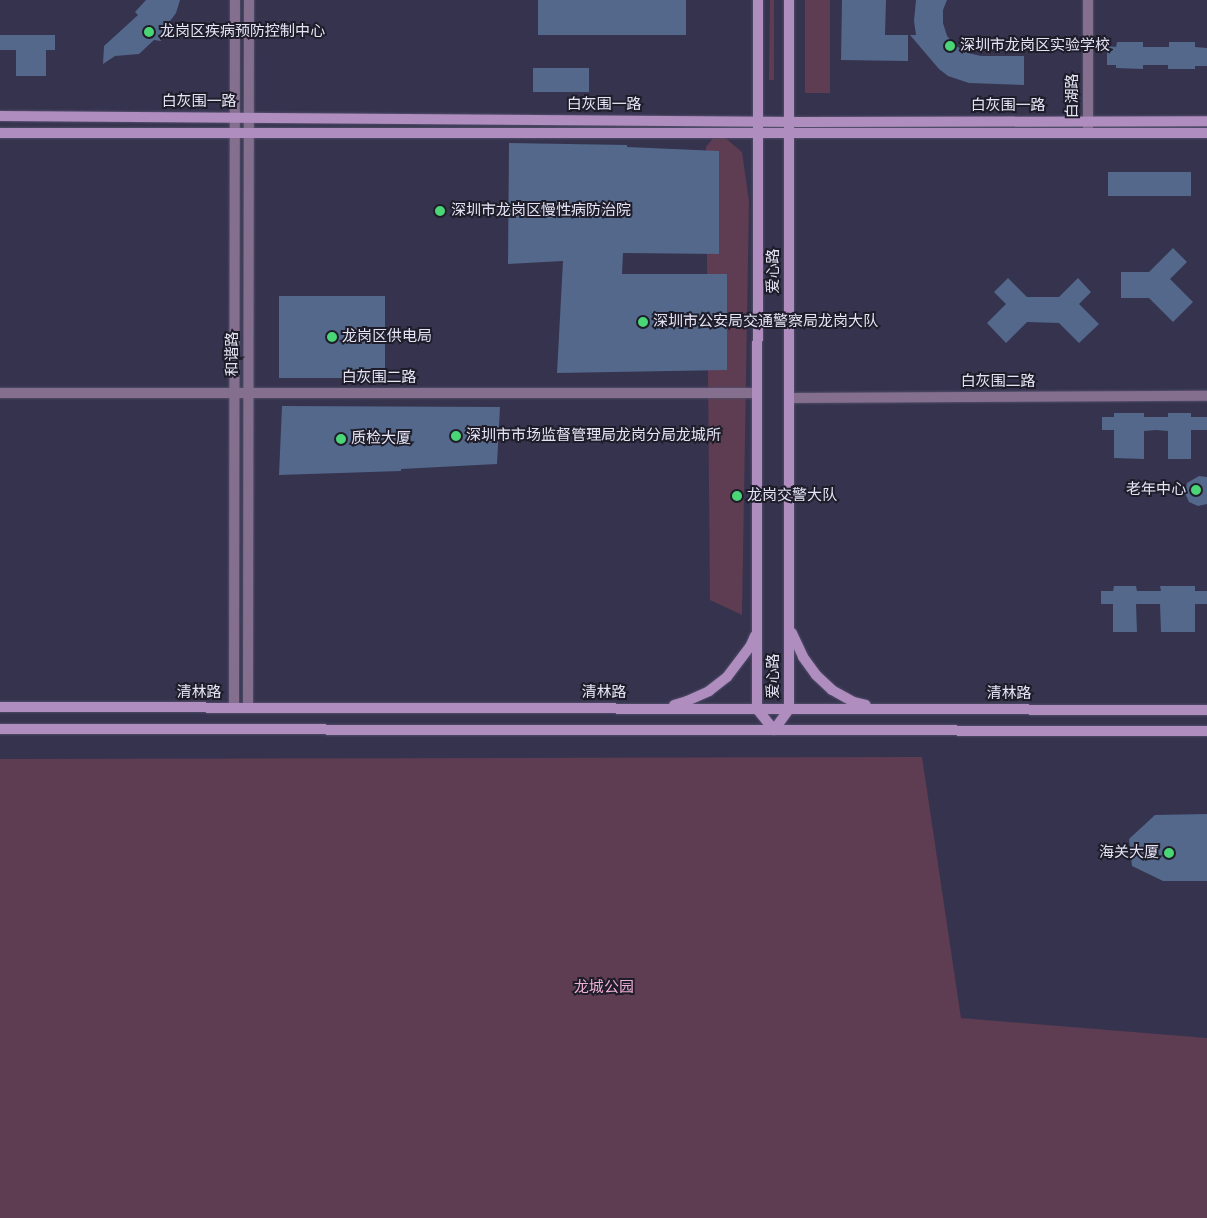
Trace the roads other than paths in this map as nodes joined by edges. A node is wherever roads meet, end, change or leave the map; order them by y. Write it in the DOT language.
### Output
graph roads {
  1 [pos="235,0"];
  2 [pos="248,0"];
  3 [pos="758,0"];
  4 [pos="789,0"];
  5 [pos="1088,0"];
  6 [pos="0,116"];
  7 [pos="235,117"];
  8 [pos="248,117"];
  9 [pos="758,121"];
  10 [pos="789,121"];
  11 [pos="1088,121"];
  12 [pos="1207,121"];
  13 [pos="0,132"];
  14 [pos="758,132"];
  15 [pos="790,132"];
  16 [pos="235,133"];
  17 [pos="248,133"];
  18 [pos="1088,133"];
  19 [pos="1207,133"];
  20 [pos="0,393"];
  21 [pos="234,393"];
  22 [pos="248,393"];
  23 [pos="757,394"];
  24 [pos="1207,396"];
  25 [pos="789,398"];
  26 [pos="789,625"];
  27 [pos="757,630"];
  28 [pos="0,707"];
  29 [pos="234,708"];
  30 [pos="248,708"];
  31 [pos="658,708"];
  32 [pos="757,709"];
  33 [pos="789,709"];
  34 [pos="882,709"];
  35 [pos="1207,710"];
  36 [pos="0,729"];
  37 [pos="774,730"];
  38 [pos="1207,731"];
  1 -- 7 [label="street, 和谐路"];
  2 -- 8 [label="street, 和谐路"];
  3 -- 9 [label="street, 爱心路"];
  4 -- 10 [label="street, 爱心路"];
  5 -- 11 [label="street, 白湖路"];
  6 -- 7 [label="street, 白灰围一路"];
  7 -- 8 [label="street, 白灰围一路"];
  7 -- 16 [label="street, 和谐路"];
  8 -- 9 [label="street, 白灰围一路"];
  8 -- 17 [label="street, 和谐路"];
  9 -- 10 [label="street, 白灰围一路"];
  9 -- 14 [label="street, 爱心路"];
  10 -- 11 [label="street, 白灰围一路"];
  10 -- 15 [label="street, 爱心路"];
  11 -- 12 [label="street, 白灰围一路"];
  11 -- 18 [label="street, 白湖路"];
  13 -- 16 [label="street, 白灰围一路"];
  14 -- 15 [label="street, 白灰围一路"];
  14 -- 17 [label="street, 白灰围一路"];
  14 -- 23 [label="street, 爱心路"];
  15 -- 18 [label="street, 白灰围一路"];
  15 -- 25 [label="street, 爱心路"];
  16 -- 17 [label="street, 白灰围一路"];
  16 -- 21 [label="street, 和谐路"];
  17 -- 22 [label="street, 和谐路"];
  18 -- 19 [label="street, 白灰围一路"];
  20 -- 21 [label="street, 白灰围二路"];
  21 -- 22 [label="street, 白灰围二路"];
  21 -- 29 [label="street, 和谐路"];
  22 -- 23 [label="street, 白灰围二路"];
  22 -- 30 [label="street, 和谐路"];
  23 -- 27 [label="street, 爱心路"];
  24 -- 25 [label="street, 白灰围二路"];
  25 -- 26 [label="street, 爱心路"];
  26 -- 33 [label="street, 爱心路"];
  26 -- 34 [label="street"];
  27 -- 31 [label="street"];
  27 -- 32 [label="street, 爱心路"];
  28 -- 29 [label="street, 清林路"];
  29 -- 30 [label="street, 清林路"];
  30 -- 31 [label="street, 清林路"];
  31 -- 32 [label="street, 清林路"];
  32 -- 33 [label="street, 清林路"];
  32 -- 37 [label="street, 爱心路"];
  33 -- 34 [label="street, 清林路"];
  33 -- 37 [label="street, 爱心路"];
  34 -- 35 [label="street, 清林路"];
  36 -- 37 [label="street"];
  37 -- 38 [label="street"];
}
